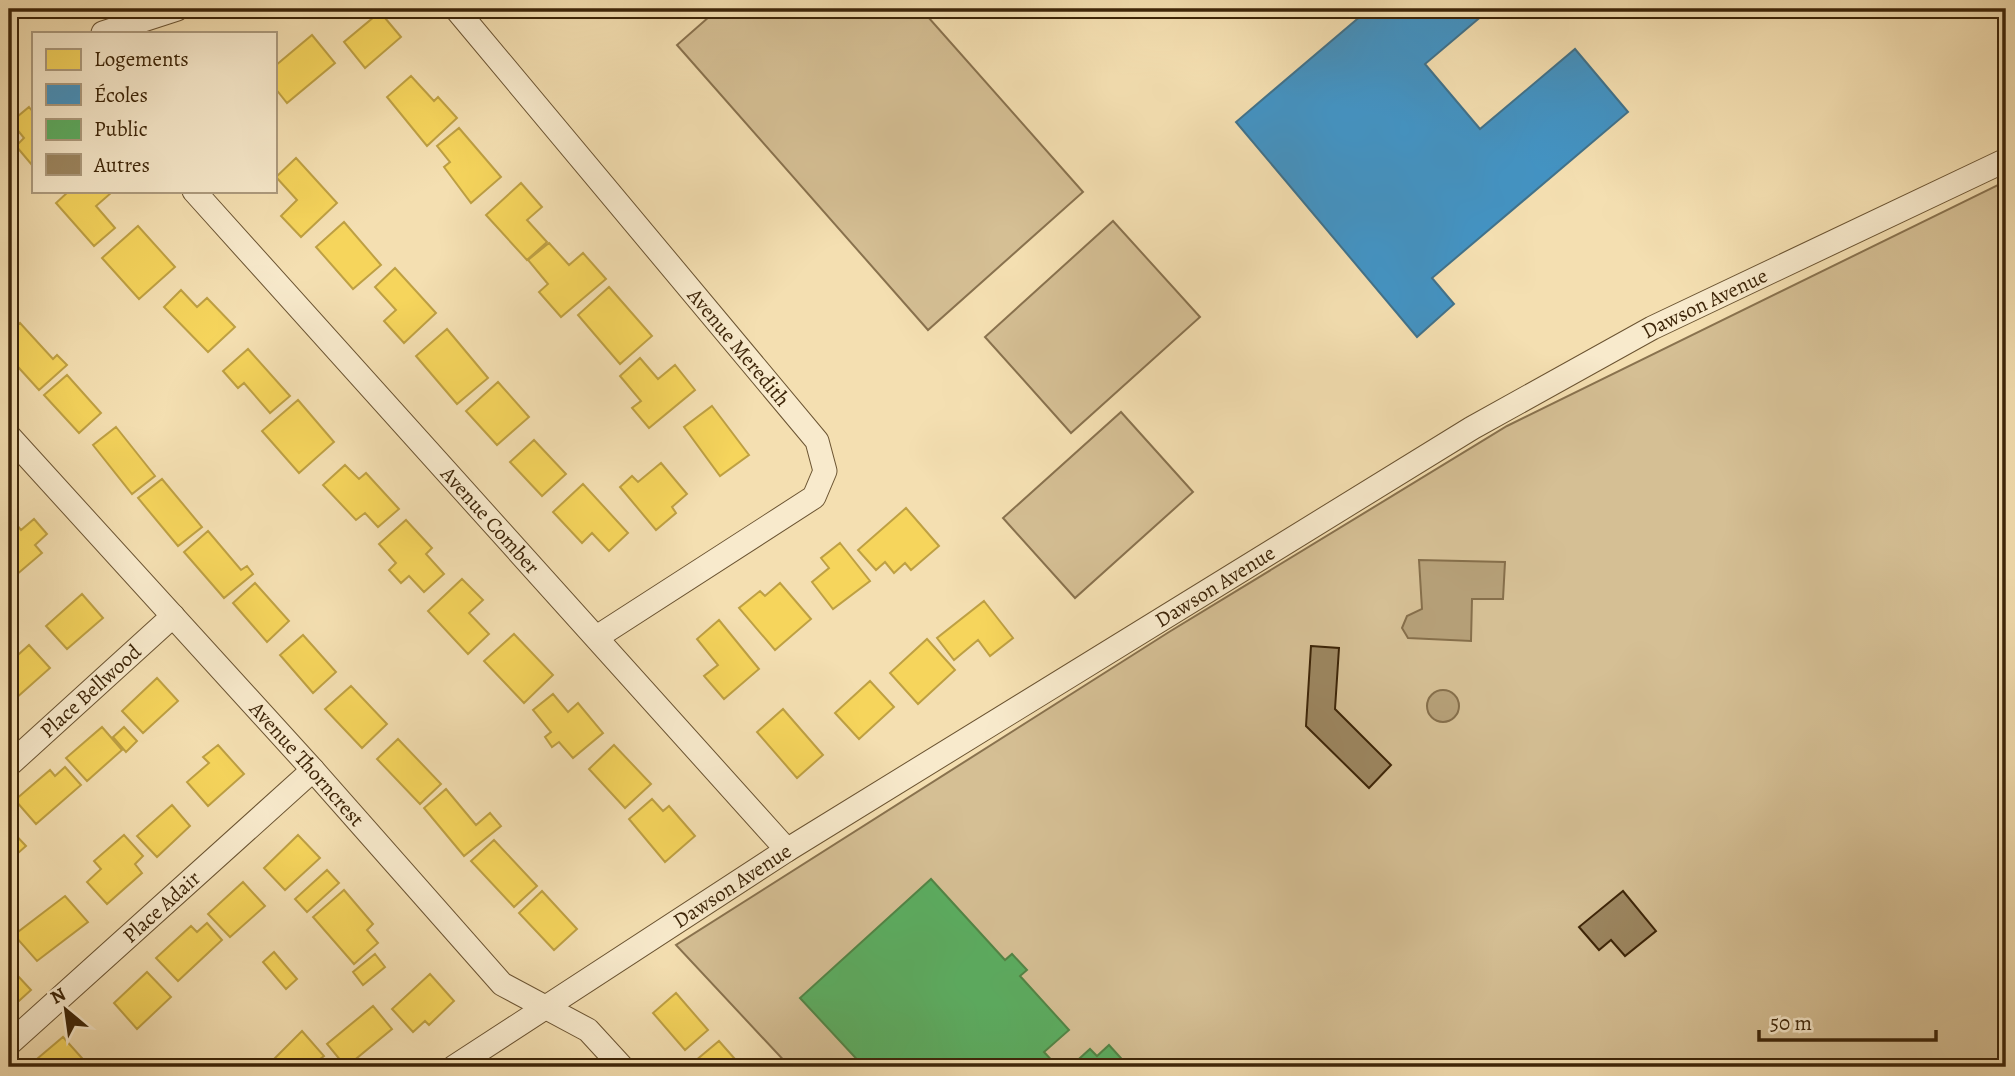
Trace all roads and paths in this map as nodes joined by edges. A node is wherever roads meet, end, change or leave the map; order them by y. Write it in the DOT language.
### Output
graph roads {
  1 [pos="177,9"];
  2 [pos="456,9"];
  3 [pos="106,32"];
  4 [pos="2006,160"];
  5 [pos="195,192"];
  6 [pos="11,444"];
  7 [pos="173,616"];
  8 [pos="597,637"];
  9 [pos="9,765"];
  10 [pos="313,769"];
  11 [pos="787,850"];
  12 [pos="547,1008"];
  13 [pos="9,1044"];
  14 [pos="454,1067"];
  15 [pos="622,1067"];
  1 -- 3 [label="street"];
  2 -- 8 [label="street, Avenue Meredith"];
  4 -- 11 [label="street, Dawson Avenue"];
  5 -- 8 [label="street, Avenue Comber"];
  6 -- 7 [label="street, Avenue Thorncrest"];
  7 -- 9 [label="street, Place Bellwood"];
  7 -- 10 [label="street, Avenue Thorncrest"];
  8 -- 11 [label="street, Avenue Comber"];
  10 -- 12 [label="street, Avenue Thorncrest"];
  10 -- 13 [label="street, Place Adair"];
  11 -- 12 [label="street, Dawson Avenue"];
  12 -- 14 [label="street, Dawson Avenue"];
  12 -- 15 [label="street, Avenue Thorncrest"];
}
